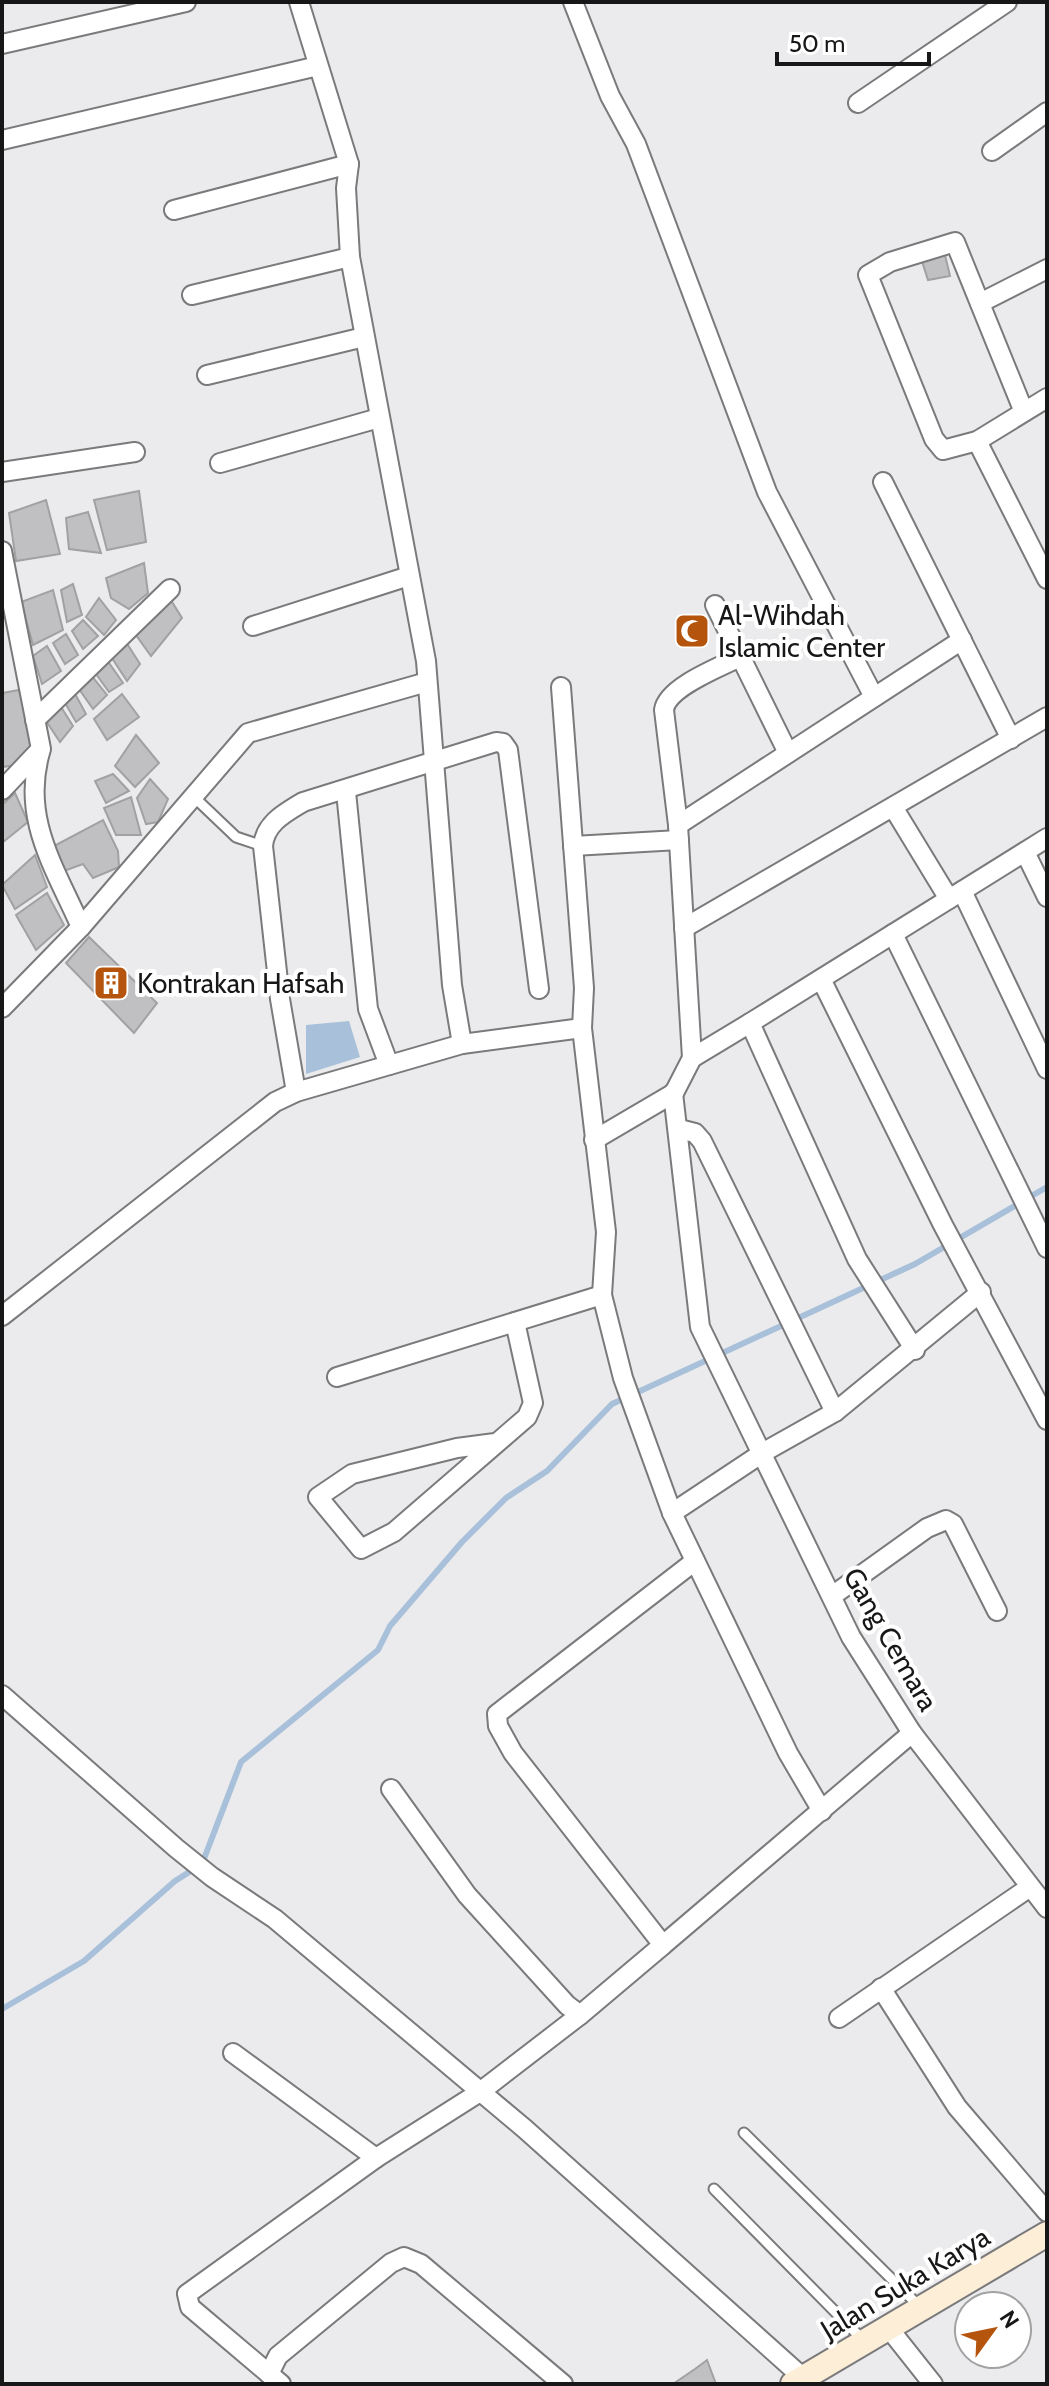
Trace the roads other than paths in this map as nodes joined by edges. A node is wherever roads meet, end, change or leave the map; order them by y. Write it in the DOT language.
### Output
graph roads {
  1 [pos="186,2"];
  2 [pos="299,2"];
  3 [pos="573,2"];
  4 [pos="1007,2"];
  5 [pos="2,44"];
  6 [pos="318,66"];
  7 [pos="858,103"];
  8 [pos="1047,112"];
  9 [pos="2,140"];
  10 [pos="992,151"];
  11 [pos="349,164"];
  12 [pos="174,210"];
  13 [pos="350,257"];
  14 [pos="1047,269"];
  15 [pos="192,295"];
  16 [pos="980,303"];
  17 [pos="364,337"];
  18 [pos="207,375"];
  19 [pos="1047,398"];
  20 [pos="1024,412"];
  21 [pos="379,418"];
  22 [pos="977,441"];
  23 [pos="135,452"];
  24 [pos="220,463"];
  25 [pos="2,472"];
  26 [pos="883,482"];
  27 [pos="2,551"];
  28 [pos="409,576"];
  29 [pos="1047,579"];
  30 [pos="170,589"];
  31 [pos="715,605"];
  32 [pos="253,626"];
  33 [pos="962,640"];
  34 [pos="740,657"];
  35 [pos="427,682"];
  36 [pos="561,687"];
  37 [pos="874,697"];
  38 [pos="1047,717"];
  39 [pos="35,720"];
  40 [pos="1011,739"];
  41 [pos="41,749"];
  42 [pos="788,753"];
  43 [pos="434,761"];
  44 [pos="2,790"];
  45 [pos="346,792"];
  46 [pos="193,796"];
  47 [pos="893,807"];
  48 [pos="679,833"];
  49 [pos="1047,838"];
  50 [pos="263,846"];
  51 [pos="573,846"];
  52 [pos="1025,852"];
  53 [pos="956,895"];
  54 [pos="1047,897"];
  55 [pos="81,927"];
  56 [pos="684,928"];
  57 [pos="893,934"];
  58 [pos="821,979"];
  59 [pos="539,989"];
  60 [pos="2,1008"];
  61 [pos="750,1023"];
  62 [pos="582,1028"];
  63 [pos="462,1044"];
  64 [pos="692,1058"];
  65 [pos="389,1065"];
  66 [pos="1047,1069"];
  67 [pos="296,1092"];
  68 [pos="673,1093"];
  69 [pos="679,1129"];
  70 [pos="594,1140"];
  71 [pos="1047,1248"];
  72 [pos="981,1292"];
  73 [pos="602,1295"];
  74 [pos="2,1316"];
  75 [pos="515,1322"];
  76 [pos="915,1350"];
  77 [pos="337,1377"];
  78 [pos="835,1412"];
  79 [pos="1047,1420"];
  80 [pos="495,1443"];
  81 [pos="764,1452"];
  82 [pos="672,1513"];
  83 [pos="695,1561"];
  84 [pos="832,1596"];
  85 [pos="997,1611"];
  86 [pos="2,1695"];
  87 [pos="912,1733"];
  88 [pos="391,1789"];
  89 [pos="822,1811"];
  90 [pos="1030,1887"];
  91 [pos="1047,1908"];
  92 [pos="663,1945"];
  93 [pos="881,1988"];
  94 [pos="580,2015"];
  95 [pos="839,2018"];
  96 [pos="233,2053"];
  97 [pos="480,2092"];
  98 [pos="744,2133"];
  99 [pos="376,2158"];
  100 [pos="714,2189"];
  101 [pos="1047,2212"];
  102 [pos="1047,2234"];
  103 [pos="920,2307"];
  104 [pos="887,2326"];
  105 [pos="863,2340"];
  106 [pos="275,2379"];
  107 [pos="802,2382"];
  108 [pos="563,2384"];
  109 [pos="933,2384"];
  1 -- 5 [label="street"];
  2 -- 6 [label="street"];
  3 -- 37 [label="street"];
  4 -- 7 [label="street"];
  6 -- 9 [label="street"];
  6 -- 11 [label="street"];
  8 -- 10 [label="street"];
  11 -- 12 [label="street"];
  11 -- 13 [label="street"];
  13 -- 15 [label="street"];
  13 -- 17 [label="street"];
  14 -- 16 [label="street"];
  16 -- 20 [label="street"];
  16 -- 22 [label="street"];
  17 -- 18 [label="street"];
  17 -- 21 [label="street"];
  19 -- 20 [label="street"];
  20 -- 22 [label="street"];
  21 -- 24 [label="street"];
  21 -- 28 [label="street"];
  22 -- 29 [label="street"];
  23 -- 25 [label="street"];
  26 -- 33 [label="street"];
  27 -- 39 [label="street"];
  28 -- 32 [label="street"];
  28 -- 35 [label="street"];
  30 -- 39 [label="street"];
  31 -- 34 [label="street"];
  33 -- 37 [label="street"];
  33 -- 40 [label="street"];
  34 -- 42 [label="street"];
  34 -- 48 [label="street"];
  35 -- 43 [label="street"];
  35 -- 46 [label="street"];
  36 -- 51 [label="street"];
  37 -- 42 [label="street"];
  38 -- 40 [label="street"];
  39 -- 41 [label="street"];
  40 -- 47 [label="street"];
  41 -- 44 [label="street"];
  41 -- 55 [label="street"];
  42 -- 48 [label="street"];
  43 -- 45 [label="street"];
  43 -- 59 [label="street"];
  43 -- 63 [label="street"];
  45 -- 50 [label="street"];
  45 -- 65 [label="street"];
  46 -- 50 [label="lane"];
  46 -- 55 [label="street"];
  47 -- 53 [label="street"];
  47 -- 56 [label="street"];
  48 -- 51 [label="street"];
  48 -- 56 [label="street"];
  49 -- 52 [label="street"];
  50 -- 67 [label="street"];
  51 -- 62 [label="street"];
  52 -- 53 [label="street"];
  52 -- 54 [label="street"];
  53 -- 57 [label="street"];
  53 -- 66 [label="street"];
  55 -- 60 [label="street"];
  56 -- 64 [label="street"];
  57 -- 58 [label="street"];
  57 -- 71 [label="street"];
  58 -- 61 [label="street"];
  58 -- 72 [label="street"];
  61 -- 64 [label="street"];
  61 -- 76 [label="street"];
  62 -- 63 [label="street"];
  62 -- 70 [label="street"];
  63 -- 65 [label="street"];
  64 -- 68 [label="street"];
  65 -- 67 [label="street"];
  67 -- 74 [label="street"];
  68 -- 69 [label="street, Gang Cemara"];
  68 -- 70 [label="street"];
  69 -- 78 [label="street"];
  69 -- 81 [label="street, Gang Cemara"];
  70 -- 73 [label="street"];
  72 -- 76 [label="street"];
  72 -- 79 [label="street"];
  73 -- 75 [label="street"];
  73 -- 82 [label="street"];
  75 -- 77 [label="street"];
  75 -- 80 [label="street"];
  76 -- 78 [label="street"];
  78 -- 81 [label="street"];
  80 -- 80 [label="street"];
  81 -- 82 [label="street"];
  81 -- 84 [label="street, Gang Cemara"];
  82 -- 83 [label="street"];
  83 -- 89 [label="street"];
  83 -- 92 [label="street"];
  84 -- 85 [label="street"];
  84 -- 87 [label="street, Gang Cemara"];
  86 -- 97 [label="street"];
  87 -- 89 [label="street"];
  87 -- 90 [label="street, Gang Cemara"];
  88 -- 94 [label="street"];
  89 -- 92 [label="street"];
  90 -- 91 [label="street, Gang Cemara"];
  90 -- 93 [label="street"];
  92 -- 94 [label="street"];
  93 -- 95 [label="street"];
  93 -- 101 [label="street"];
  94 -- 97 [label="street"];
  96 -- 99 [label="street"];
  97 -- 99 [label="street"];
  97 -- 107 [label="street"];
  98 -- 103 [label="lane"];
  99 -- 106 [label="street"];
  100 -- 105 [label="lane"];
  102 -- 103 [label="main road, Jalan Suka Karya"];
  103 -- 104 [label="main road, Jalan Suka Karya"];
  104 -- 105 [label="main road, Jalan Suka Karya"];
  104 -- 109 [label="street"];
  105 -- 107 [label="main road, Jalan Suka Karya"];
  106 -- 108 [label="street"];
}
